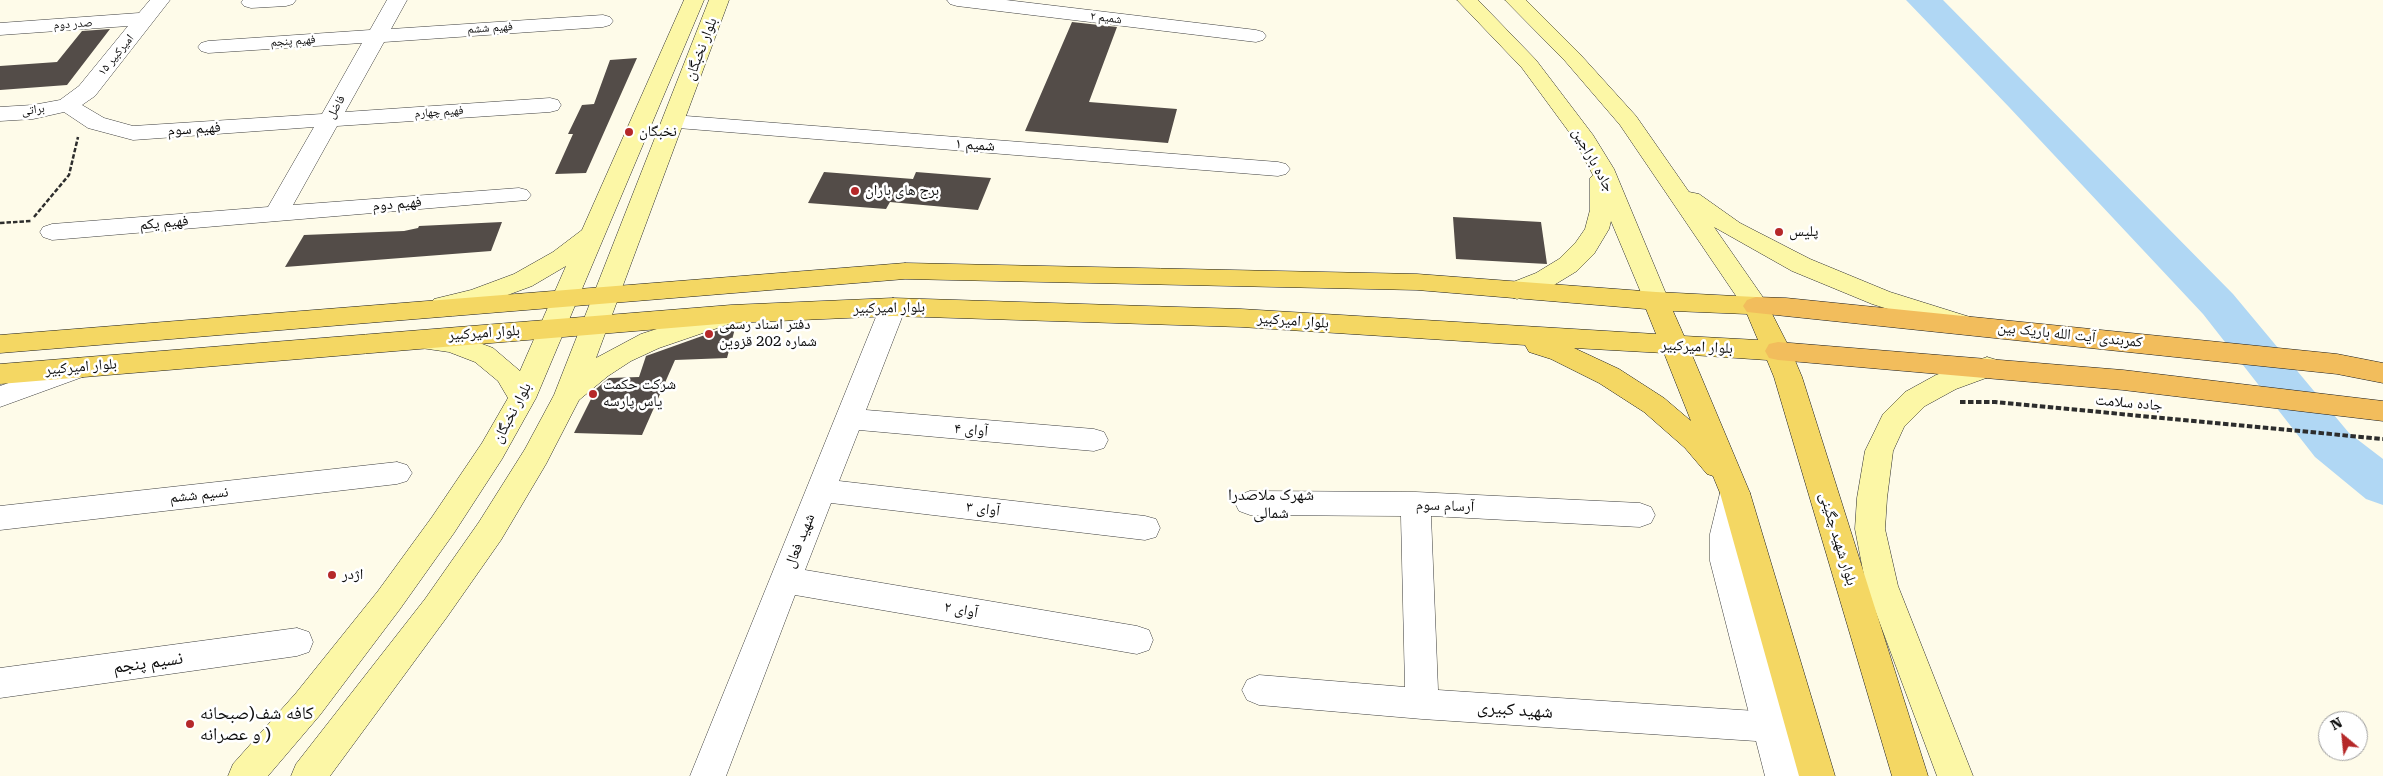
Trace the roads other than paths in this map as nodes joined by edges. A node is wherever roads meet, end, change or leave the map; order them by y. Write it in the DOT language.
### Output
graph roads {
  1 [pos="160,0"];
  2 [pos="286,0"];
  3 [pos="397,0"];
  4 [pos="694,0"];
  5 [pos="720,0"];
  6 [pos="957,0"];
  7 [pos="1467,0"];
  8 [pos="1515,0"];
  9 [pos="251,2"];
  10 [pos="145,19"];
  11 [pos="603,20"];
  12 [pos="0,29"];
  13 [pos="377,36"];
  14 [pos="1256,36"];
  15 [pos="208,47"];
  16 [pos="550,105"];
  17 [pos="75,110"];
  18 [pos="0,114"];
  19 [pos="329,120"];
  20 [pos="673,122"];
  21 [pos="1278,169"];
  22 [pos="1602,169"];
  23 [pos="1675,187"];
  24 [pos="519,195"];
  25 [pos="276,214"];
  26 [pos="41,226"];
  27 [pos="593,234"];
  28 [pos="1517,290"];
  29 [pos="607,296"];
  30 [pos="566,298"];
  31 [pos="1656,301"];
  32 [pos="1756,306"];
  33 [pos="893,307"];
  34 [pos="438,308"];
  35 [pos="732,314"];
  36 [pos="596,325"];
  37 [pos="1968,325"];
  38 [pos="552,329"];
  39 [pos="1510,335"];
  40 [pos="422,338"];
  41 [pos="0,344"];
  42 [pos="1676,346"];
  43 [pos="1778,351"];
  44 [pos="1987,367"];
  45 [pos="78,368"];
  46 [pos="2383,373"];
  47 [pos="0,374"];
  48 [pos="568,395"];
  49 [pos="0,397"];
  50 [pos="522,398"];
  51 [pos="2383,411"];
  52 [pos="848,420"];
  53 [pos="1094,440"];
  54 [pos="397,473"];
  55 [pos="1733,487"];
  56 [pos="820,490"];
  57 [pos="1250,503"];
  58 [pos="1416,504"];
  59 [pos="1640,515"];
  60 [pos="0,518"];
  61 [pos="1145,528"];
  62 [pos="785,580"];
  63 [pos="1137,640"];
  64 [pos="297,642"];
  65 [pos="0,683"];
  66 [pos="1259,690"];
  67 [pos="1422,704"];
  68 [pos="1771,728"];
  69 [pos="246,776"];
  70 [pos="309,776"];
  71 [pos="708,776"];
  72 [pos="1783,776"];
  73 [pos="1817,776"];
  74 [pos="1910,776"];
  75 [pos="1955,776"];
  1 -- 10 [label="street, امیرکبیر ۱۵"];
  2 -- 9 [label="street"];
  3 -- 13 [label="street, فاضل"];
  4 -- 27 [label="main road, بلوار نخبگان"];
  5 -- 20 [label="main road, بلوار نخبگان"];
  6 -- 14 [label="street, شمیم ۲"];
  7 -- 22 [label="main road, جاده باراجین"];
  8 -- 23 [label="main road"];
  10 -- 12 [label="street, صدر دوم"];
  10 -- 17 [label="street, امیرکبیر ۱۵"];
  11 -- 13 [label="street, فهیم ششم"];
  13 -- 15 [label="street, فهیم پنجم"];
  13 -- 19 [label="street, فاضل"];
  16 -- 19 [label="street, فهیم چهارم"];
  17 -- 18 [label="street, براتی"];
  17 -- 19 [label="street, فهیم سوم"];
  19 -- 25 [label="street, فاضل"];
  20 -- 21 [label="street, شمیم ۱"];
  20 -- 29 [label="main road, بلوار نخبگان"];
  22 -- 28 [label="main road"];
  22 -- 31 [label="main road, جاده باراجین"];
  23 -- 32 [label="main road"];
  23 -- 37 [label="main road"];
  24 -- 25 [label="street, فهیم دوم"];
  25 -- 26 [label="street, فهیم یکم"];
  27 -- 30 [label="main road, بلوار نخبگان"];
  27 -- 34 [label="main road"];
  28 -- 29 [label="main road, بلوار امیرکبیر"];
  28 -- 31 [label="main road, بلوار امیرکبیر"];
  29 -- 30 [label="main road, بلوار امیرکبیر"];
  29 -- 36 [label="main road, بلوار نخبگان"];
  30 -- 34 [label="main road, بلوار امیرکبیر"];
  30 -- 38 [label="main road, بلوار نخبگان"];
  31 -- 32 [label="main road, بلوار امیرکبیر"];
  31 -- 42 [label="main road, جاده باراجین"];
  32 -- 37 [label="highway, کمربندی آیت الله باریک بین"];
  32 -- 43 [label="main road, بلوار شهید چگینی"];
  33 -- 35 [label="main road, بلوار امیرکبیر"];
  33 -- 39 [label="main road, بلوار امیرکبیر"];
  33 -- 52 [label="street, شهید فعال"];
  34 -- 40 [label="main road"];
  34 -- 41 [label="main road, بلوار امیرکبیر"];
  35 -- 36 [label="main road, بلوار امیرکبیر"];
  35 -- 48 [label="main road"];
  36 -- 38 [label="main road, بلوار امیرکبیر"];
  36 -- 48 [label="main road, بلوار نخبگان"];
  37 -- 46 [label="highway, کمربندی آیت الله باریک بین"];
  38 -- 40 [label="main road, بلوار امیرکبیر"];
  38 -- 50 [label="main road, بلوار نخبگان"];
  39 -- 42 [label="main road, بلوار امیرکبیر"];
  39 -- 55 [label="main road"];
  40 -- 45 [label="main road, بلوار امیرکبیر"];
  40 -- 50 [label="main road"];
  42 -- 43 [label="main road, بلوار امیرکبیر"];
  42 -- 55 [label="main road"];
  43 -- 44 [label="highway"];
  43 -- 74 [label="main road, بلوار شهید چگینی"];
  44 -- 51 [label="highway"];
  44 -- 75 [label="main road"];
  45 -- 47 [label="main road, بلوار امیرکبیر"];
  45 -- 49 [label="street"];
  48 -- 70 [label="main road, بلوار نخبگان"];
  50 -- 69 [label="main road, بلوار نخبگان"];
  52 -- 53 [label="street, آوای ۴"];
  52 -- 56 [label="street, شهید فعال"];
  54 -- 60 [label="street, نسیم ششم"];
  55 -- 68 [label="street"];
  55 -- 73 [label="main road"];
  56 -- 61 [label="street, آوای ۳"];
  56 -- 62 [label="street, شهید فعال"];
  57 -- 58 [label="street, آرسام سوم"];
  58 -- 59 [label="street, آرسام سوم"];
  58 -- 67 [label="street"];
  62 -- 63 [label="street, آوای ۲"];
  62 -- 71 [label="street, شهید فعال"];
  64 -- 65 [label="street, نسیم پنجم"];
  66 -- 67 [label="street, شهید کبیری"];
  67 -- 68 [label="street, شهید کبیری"];
  68 -- 72 [label="street"];
}
